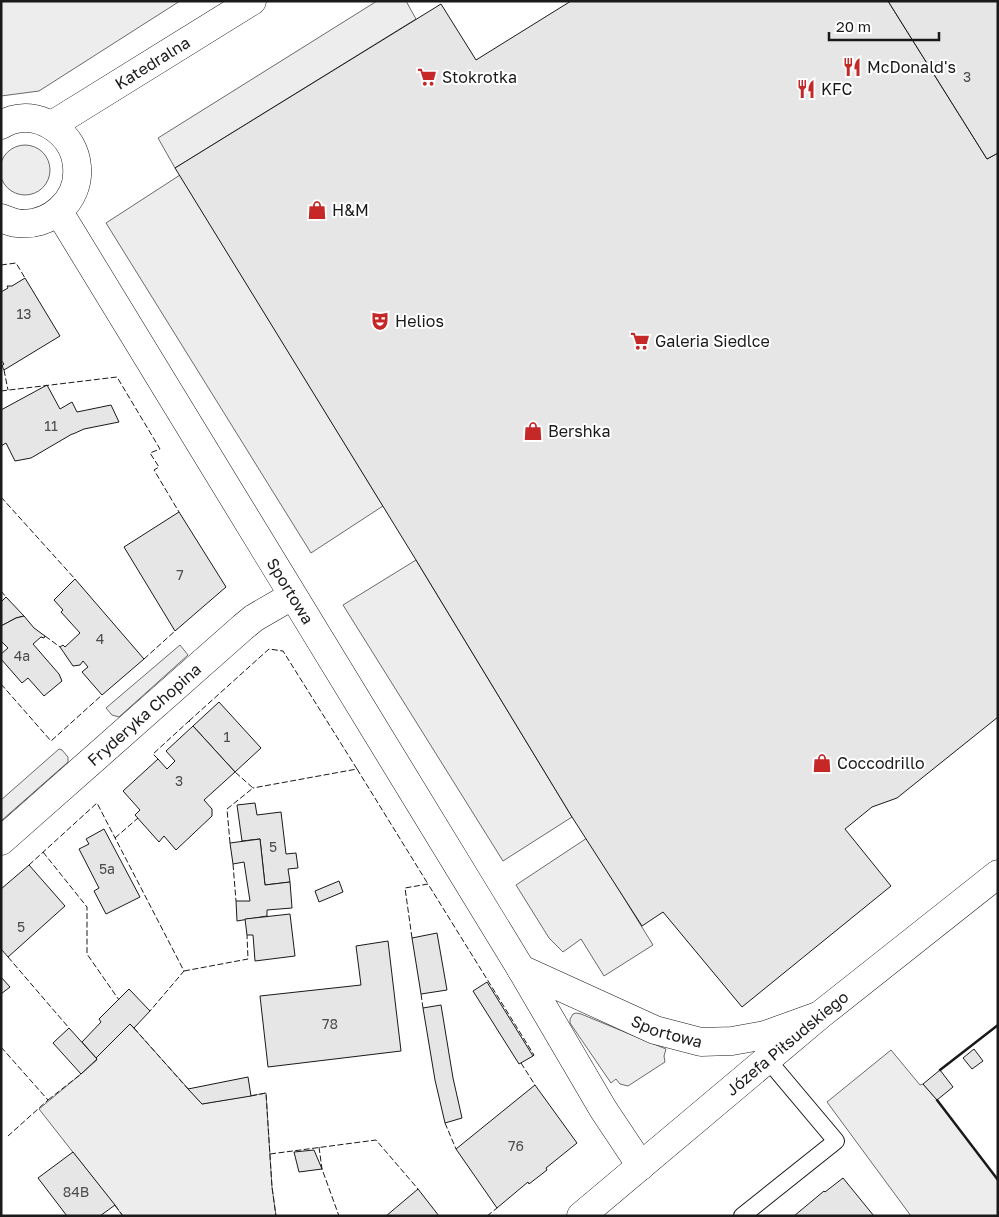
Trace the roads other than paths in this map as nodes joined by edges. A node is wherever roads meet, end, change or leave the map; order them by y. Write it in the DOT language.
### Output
graph roads {
  1 [pos="252,1"];
  2 [pos="1,125"];
  3 [pos="52,125"];
  4 [pos="58,212"];
  5 [pos="1,218"];
  6 [pos="292,596"];
  7 [pos="1,841"];
  8 [pos="998,874"];
  9 [pos="520,969"];
  10 [pos="820,1015"];
  11 [pos="767,1059"];
  12 [pos="641,1166"];
  13 [pos="581,1216"];
  14 [pos="742,1216"];
  1 -- 3 [label="street, Katedralna"];
  2 -- 3 [label="street"];
  3 -- 4 [label="street"];
  4 -- 5 [label="street"];
  4 -- 6 [label="street, Sportowa"];
  6 -- 7 [label="street, Fryderyka Chopina"];
  6 -- 9 [label="street, Sportowa"];
  8 -- 10 [label="street, Józefa Piłsudskiego"];
  9 -- 10 [label="street, Sportowa"];
  9 -- 12 [label="street, Sportowa"];
  10 -- 11 [label="street, Józefa Piłsudskiego"];
  11 -- 12 [label="street, Józefa Piłsudskiego"];
  11 -- 14 [label="lane"];
  12 -- 13 [label="street, Józefa Piłsudskiego"];
}
